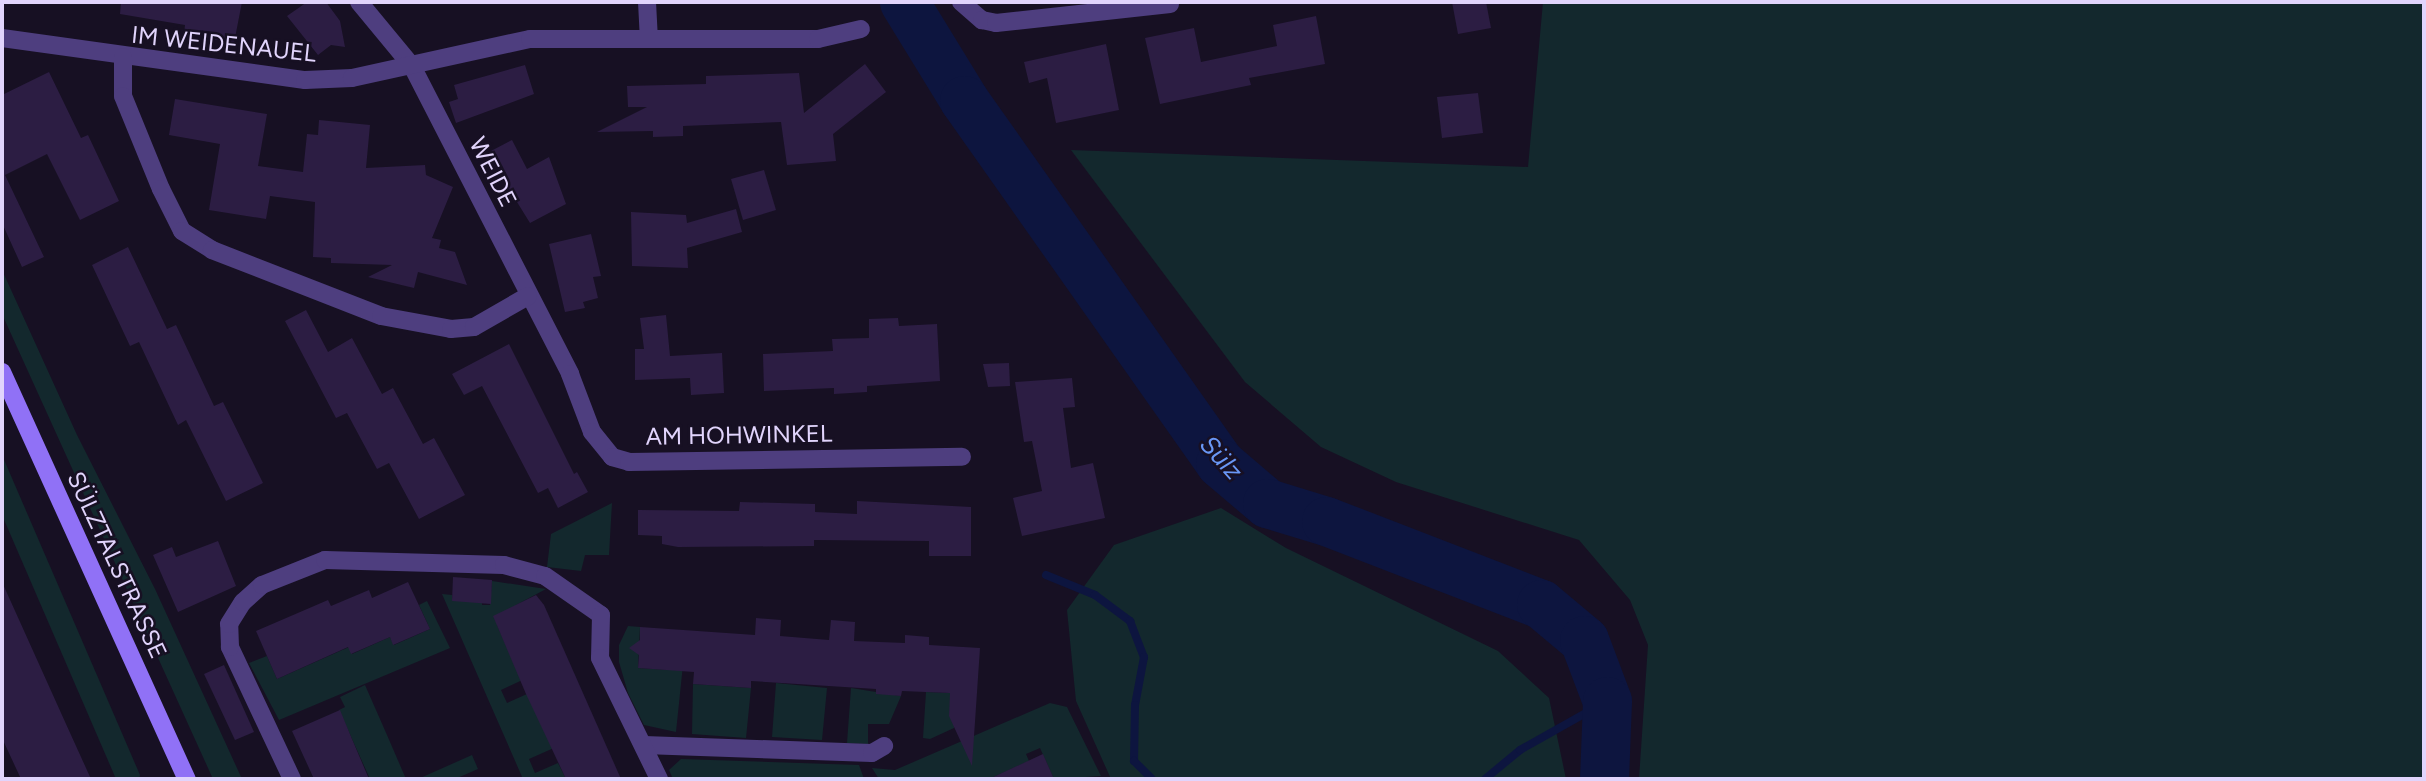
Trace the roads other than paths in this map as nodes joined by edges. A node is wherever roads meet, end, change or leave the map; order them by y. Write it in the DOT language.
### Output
graph roads {
  1 [pos="359,2"];
  2 [pos="647,2"];
  3 [pos="961,2"];
  4 [pos="1170,4"];
  5 [pos="861,29"];
  6 [pos="649,37"];
  7 [pos="2,38"];
  8 [pos="123,57"];
  9 [pos="412,66"];
  10 [pos="528,296"];
  11 [pos="2,372"];
  12 [pos="570,374"];
  13 [pos="962,457"];
  14 [pos="645,745"];
  15 [pos="884,746"];
  16 [pos="187,779"];
  17 [pos="292,779"];
  18 [pos="659,779"];
  1 -- 9 [label="street, WEIDE"];
  2 -- 6 [label="street"];
  3 -- 4 [label="street"];
  5 -- 6 [label="street, IM WEIDENAUEL"];
  6 -- 9 [label="street, IM WEIDENAUEL"];
  7 -- 8 [label="street, IM WEIDENAUEL"];
  8 -- 9 [label="street, IM WEIDENAUEL"];
  8 -- 10 [label="street"];
  9 -- 10 [label="street, WEIDE"];
  10 -- 12 [label="street, WEIDE"];
  11 -- 16 [label="main road, SÜLZTALSTRASSE"];
  12 -- 13 [label="street, AM HOHWINKEL"];
  14 -- 15 [label="street"];
  14 -- 17 [label="street"];
  14 -- 18 [label="street"];
}
